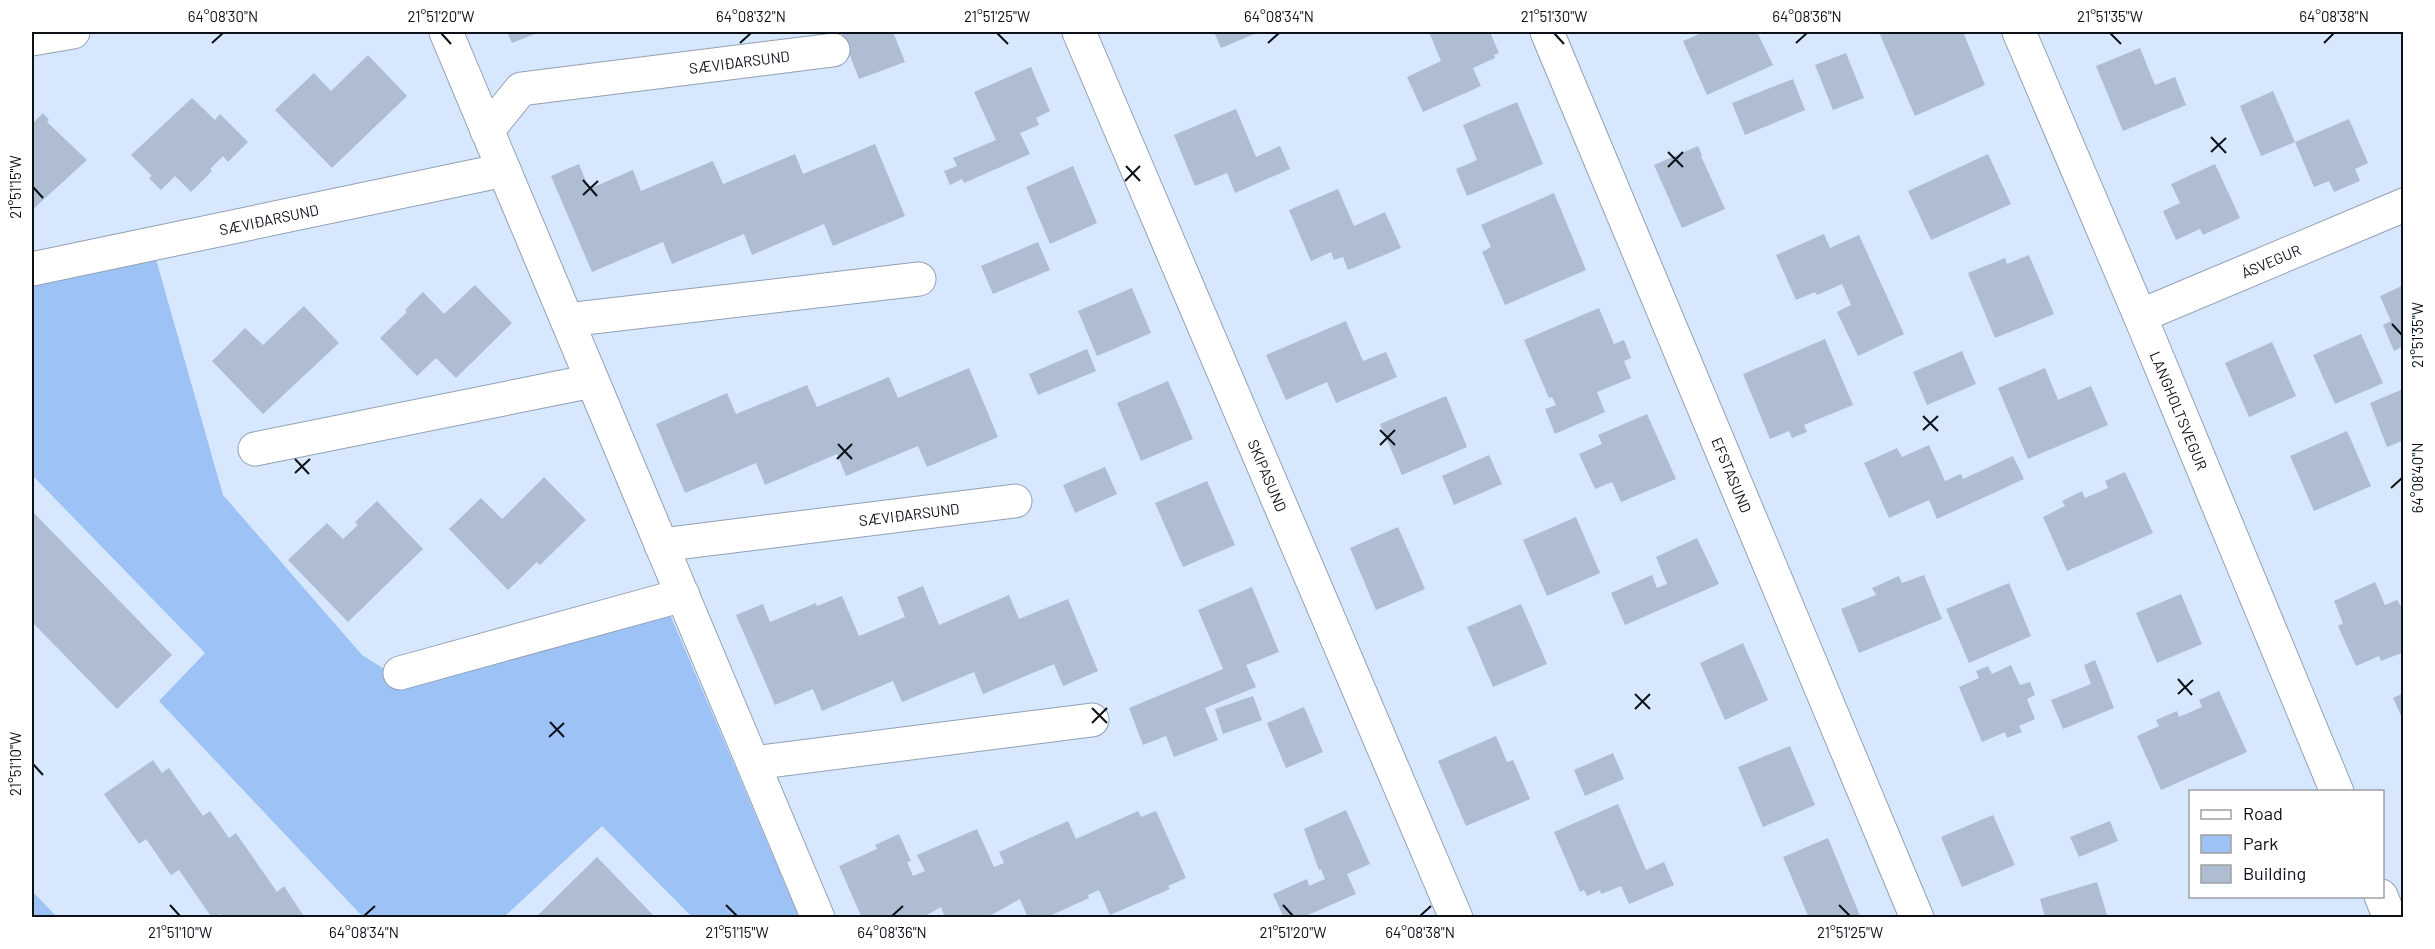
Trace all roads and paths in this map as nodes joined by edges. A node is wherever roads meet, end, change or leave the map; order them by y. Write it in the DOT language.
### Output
graph roads {
  1 [pos="72,32"];
  2 [pos="446,32"];
  3 [pos="1079,32"];
  4 [pos="1546,32"];
  5 [pos="2019,32"];
  6 [pos="32,39"];
  7 [pos="833,50"];
  8 [pos="487,131"];
  9 [pos="504,170"];
  10 [pos="2403,205"];
  11 [pos="32,269"];
  12 [pos="919,279"];
  13 [pos="2140,316"];
  14 [pos="567,320"];
  15 [pos="592,381"];
  16 [pos="255,449"];
  17 [pos="1015,501"];
  18 [pos="661,545"];
  19 [pos="682,595"];
  20 [pos="400,673"];
  21 [pos="1092,720"];
  22 [pos="753,764"];
  23 [pos="2336,790"];
  24 [pos="2381,898"];
  25 [pos="818,918"];
  26 [pos="1456,918"];
  27 [pos="1917,918"];
  28 [pos="2390,918"];
  1 -- 6 [label="street"];
  2 -- 8 [label="street"];
  3 -- 26 [label="street, SKIPASUND"];
  4 -- 27 [label="street, EFSTASUND"];
  5 -- 13 [label="street, LANGHOLTSVEGUR"];
  7 -- 8 [label="street, SÆVIÐARSUND"];
  8 -- 9 [label="street"];
  9 -- 11 [label="street, SÆVIÐARSUND"];
  9 -- 14 [label="street"];
  10 -- 13 [label="street, ÁSVEGUR"];
  12 -- 14 [label="street"];
  13 -- 23 [label="street, LANGHOLTSVEGUR"];
  14 -- 15 [label="street"];
  15 -- 16 [label="street"];
  15 -- 18 [label="street"];
  17 -- 18 [label="street, SÆVIÐARSUND"];
  18 -- 19 [label="street"];
  19 -- 20 [label="street"];
  19 -- 22 [label="street"];
  21 -- 22 [label="street"];
  22 -- 25 [label="street"];
  24 -- 28 [label="street"];
}
